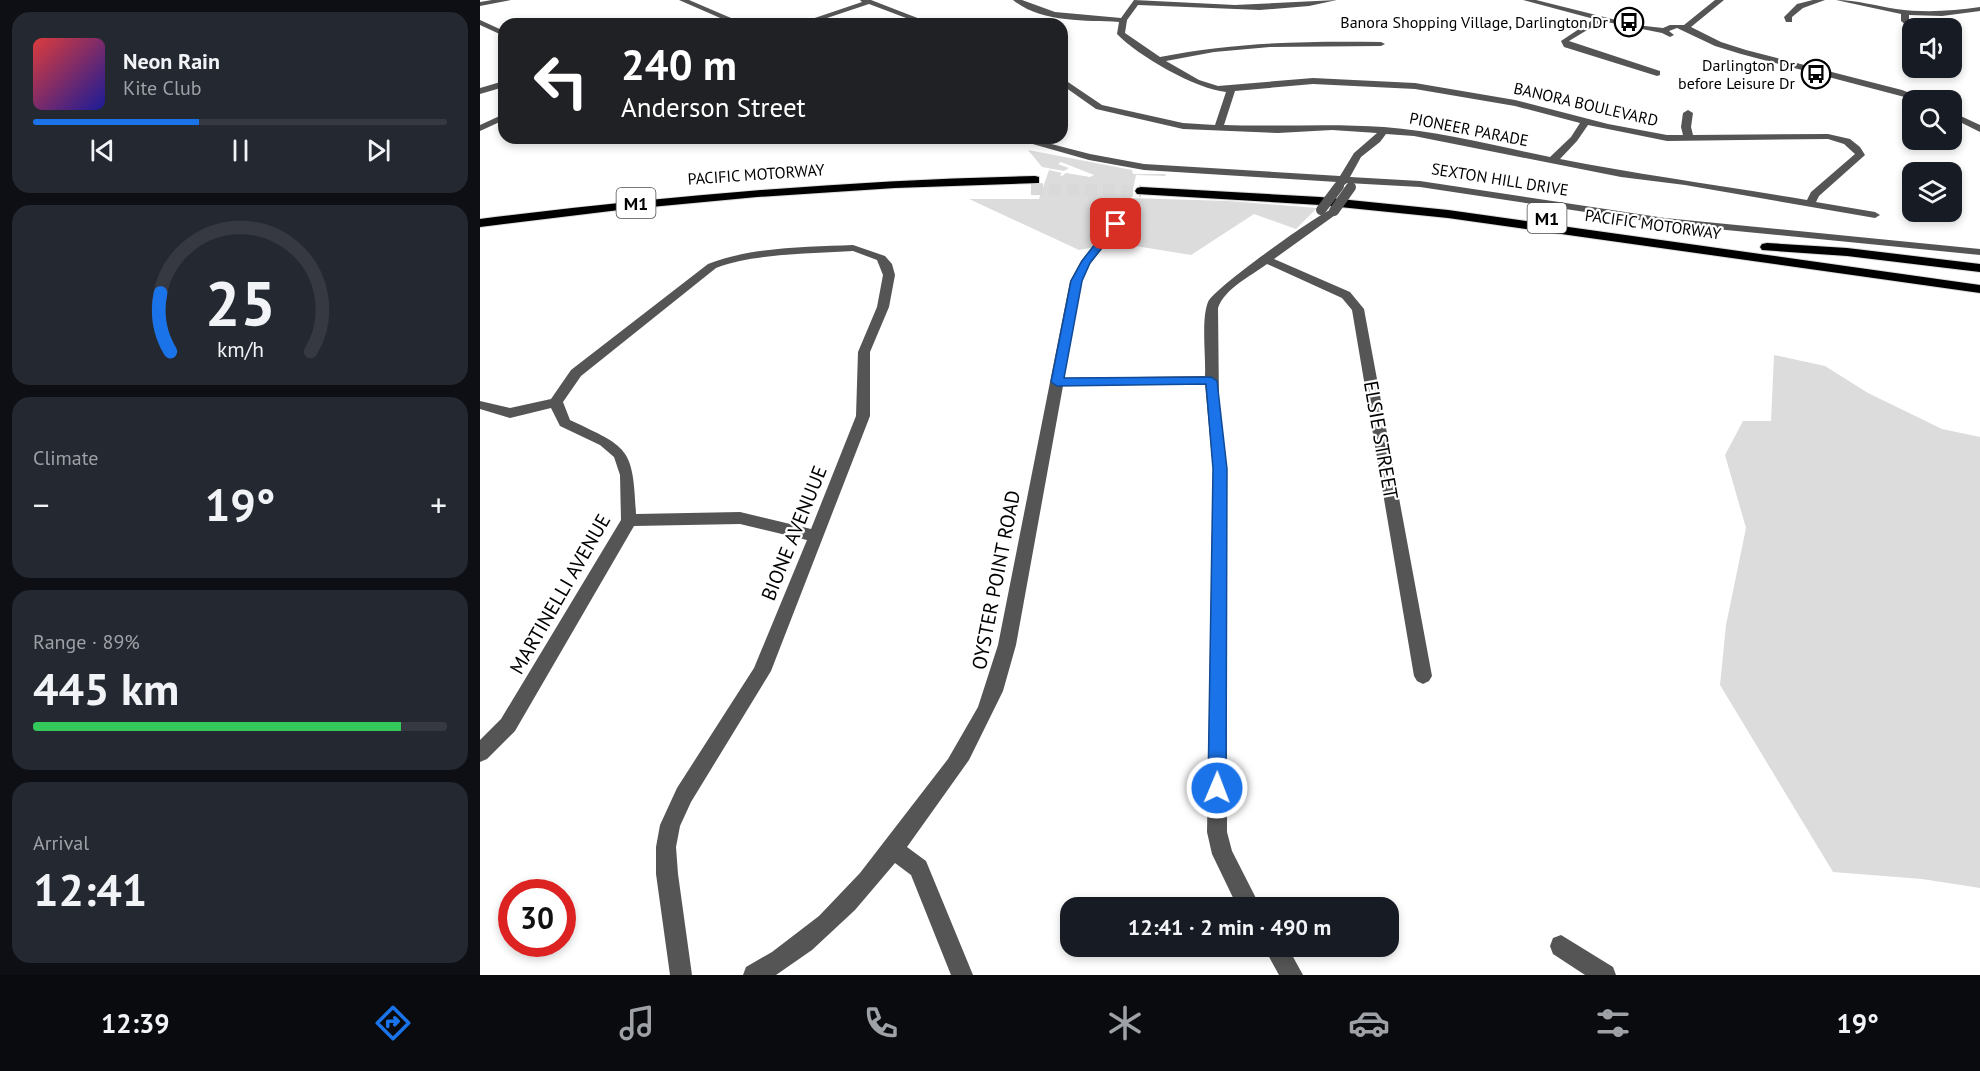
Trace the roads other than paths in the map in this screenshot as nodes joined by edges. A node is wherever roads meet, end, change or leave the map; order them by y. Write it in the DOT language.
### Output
graph roads {
  1 [pos="507,0"];
  2 [pos="683,0"];
  3 [pos="1017,0"];
  4 [pos="1333,0"];
  5 [pos="1527,0"];
  6 [pos="1720,0"];
  7 [pos="1821,0"];
  8 [pos="1841,0"];
  9 [pos="867,1"];
  10 [pos="1137,1"];
  11 [pos="480,4"];
  12 [pos="1980,9"];
  13 [pos="1905,13"];
  14 [pos="726,18"];
  15 [pos="818,18"];
  16 [pos="913,18"];
  17 [pos="1601,18"];
  18 [pos="1905,18"];
  19 [pos="1123,20"];
  20 [pos="1789,20"];
  21 [pos="480,22"];
  22 [pos="1684,28"];
  23 [pos="498,31"];
  24 [pos="1664,31"];
  25 [pos="1696,34"];
  26 [pos="1683,38"];
  27 [pos="1382,44"];
  28 [pos="1159,60"];
  29 [pos="1657,73"];
  30 [pos="1068,85"];
  31 [pos="498,86"];
  32 [pos="480,91"];
  33 [pos="1231,91"];
  34 [pos="1902,93"];
  35 [pos="1902,98"];
  36 [pos="1688,113"];
  37 [pos="1962,115"];
  38 [pos="498,120"];
  39 [pos="1962,120"];
  40 [pos="1586,121"];
  41 [pos="1980,123"];
  42 [pos="498,124"];
  43 [pos="480,128"];
  44 [pos="1218,129"];
  45 [pos="1980,129"];
  46 [pos="1384,130"];
  47 [pos="480,132"];
  48 [pos="1689,139"];
  49 [pos="1374,143"];
  50 [pos="1040,144"];
  51 [pos="1065,144"];
  52 [pos="1552,161"];
  53 [pos="1344,178"];
  54 [pos="1356,179"];
  55 [pos="1033,185"];
  56 [pos="792,193"];
  57 [pos="1810,204"];
  58 [pos="1875,215"];
  59 [pos="480,223"];
  60 [pos="1116,224"];
  61 [pos="480,232"];
  62 [pos="1293,239"];
  63 [pos="1642,240"];
  64 [pos="1980,245"];
  65 [pos="1767,247"];
  66 [pos="1980,252"];
  67 [pos="1265,259"];
  68 [pos="1980,268"];
  69 [pos="1980,278"];
  70 [pos="1980,289"];
  71 [pos="1980,298"];
  72 [pos="1211,381"];
  73 [pos="1057,382"];
  74 [pos="556,402"];
  75 [pos="480,405"];
  76 [pos="628,520"];
  77 [pos="816,536"];
  78 [pos="1423,676"];
  79 [pos="480,753"];
  80 [pos="893,850"];
  81 [pos="1244,897"];
  82 [pos="1561,946"];
  83 [pos="1281,957"];
  84 [pos="681,975"];
  85 [pos="754,975"];
  86 [pos="962,975"];
  87 [pos="1292,975"];
  88 [pos="1605,975"];
  1 -- 11 [label="street"];
  2 -- 14 [label="street"];
  3 -- 19 [label="street"];
  4 -- 10 [label="street"];
  5 -- 17 [label="street"];
  6 -- 22 [label="street"];
  7 -- 20 [label="street"];
  8 -- 13 [label="street"];
  9 -- 15 [label="street"];
  9 -- 16 [label="street"];
  10 -- 19 [label="street"];
  12 -- 13 [label="street"];
  13 -- 18 [label="street"];
  17 -- 24 [label="street"];
  17 -- 29 [label="street"];
  19 -- 28 [label="street"];
  21 -- 23 [label="street"];
  22 -- 24 [label="street"];
  22 -- 25 [label="street"];
  24 -- 26 [label="street"];
  25 -- 26 [label="street"];
  25 -- 34 [label="street"];
  26 -- 35 [label="street"];
  27 -- 28 [label="street"];
  28 -- 33 [label="street"];
  30 -- 44 [label="street, PIONEER PARADE"];
  31 -- 32 [label="street"];
  33 -- 40 [label="street, BANORA BOULEVARD"];
  33 -- 44 [label="street"];
  36 -- 48 [label="street"];
  37 -- 41 [label="street"];
  38 -- 43 [label="street"];
  39 -- 45 [label="street"];
  40 -- 48 [label="street, BANORA BOULEVARD"];
  40 -- 52 [label="street"];
  42 -- 47 [label="street"];
  44 -- 46 [label="street, PIONEER PARADE"];
  46 -- 49 [label="street"];
  46 -- 52 [label="street, PIONEER PARADE"];
  48 -- 57 [label="street, BANORA BOULEVARD"];
  49 -- 53 [label="street"];
  49 -- 54 [label="street"];
  50 -- 53 [label="street, SEXTON HILL DRIVE"];
  51 -- 53 [label="street, SEXTON HILL DRIVE"];
  52 -- 57 [label="street, PIONEER PARADE"];
  53 -- 54 [label="street, SEXTON HILL DRIVE"];
  53 -- 62 [label="street, bridge"];
  54 -- 62 [label="street, bridge"];
  54 -- 64 [label="street, SEXTON HILL DRIVE"];
  54 -- 66 [label="street, SEXTON HILL DRIVE"];
  55 -- 56 [label="highway, PACIFIC MOTORWAY / M1"];
  56 -- 59 [label="highway, PACIFIC MOTORWAY / M1"];
  56 -- 61 [label="highway, PACIFIC MOTORWAY / M1"];
  57 -- 58 [label="street, PIONEER PARADE"];
  60 -- 73 [label="street, OYSTER POINT ROAD"];
  62 -- 67 [label="street"];
  63 -- 65 [label="highway, PACIFIC MOTORWAY / M1"];
  63 -- 70 [label="highway, PACIFIC MOTORWAY / M1"];
  63 -- 71 [label="highway"];
  65 -- 68 [label="highway"];
  65 -- 69 [label="highway, PACIFIC MOTORWAY / M1"];
  67 -- 72 [label="street"];
  67 -- 78 [label="street, ELSIE STREET"];
  72 -- 73 [label="street"];
  72 -- 81 [label="street"];
  73 -- 80 [label="street, OYSTER POINT ROAD"];
  74 -- 75 [label="street"];
  74 -- 76 [label="street, MARTINELLI AVENUE"];
  74 -- 77 [label="street, BIONE AVENUUE"];
  76 -- 77 [label="street"];
  76 -- 79 [label="street, MARTINELLI AVENUE"];
  77 -- 84 [label="street, BIONE AVENUUE"];
  80 -- 85 [label="street, OYSTER POINT ROAD"];
  80 -- 86 [label="street"];
  82 -- 88 [label="street"];
  83 -- 87 [label="street"];
}
